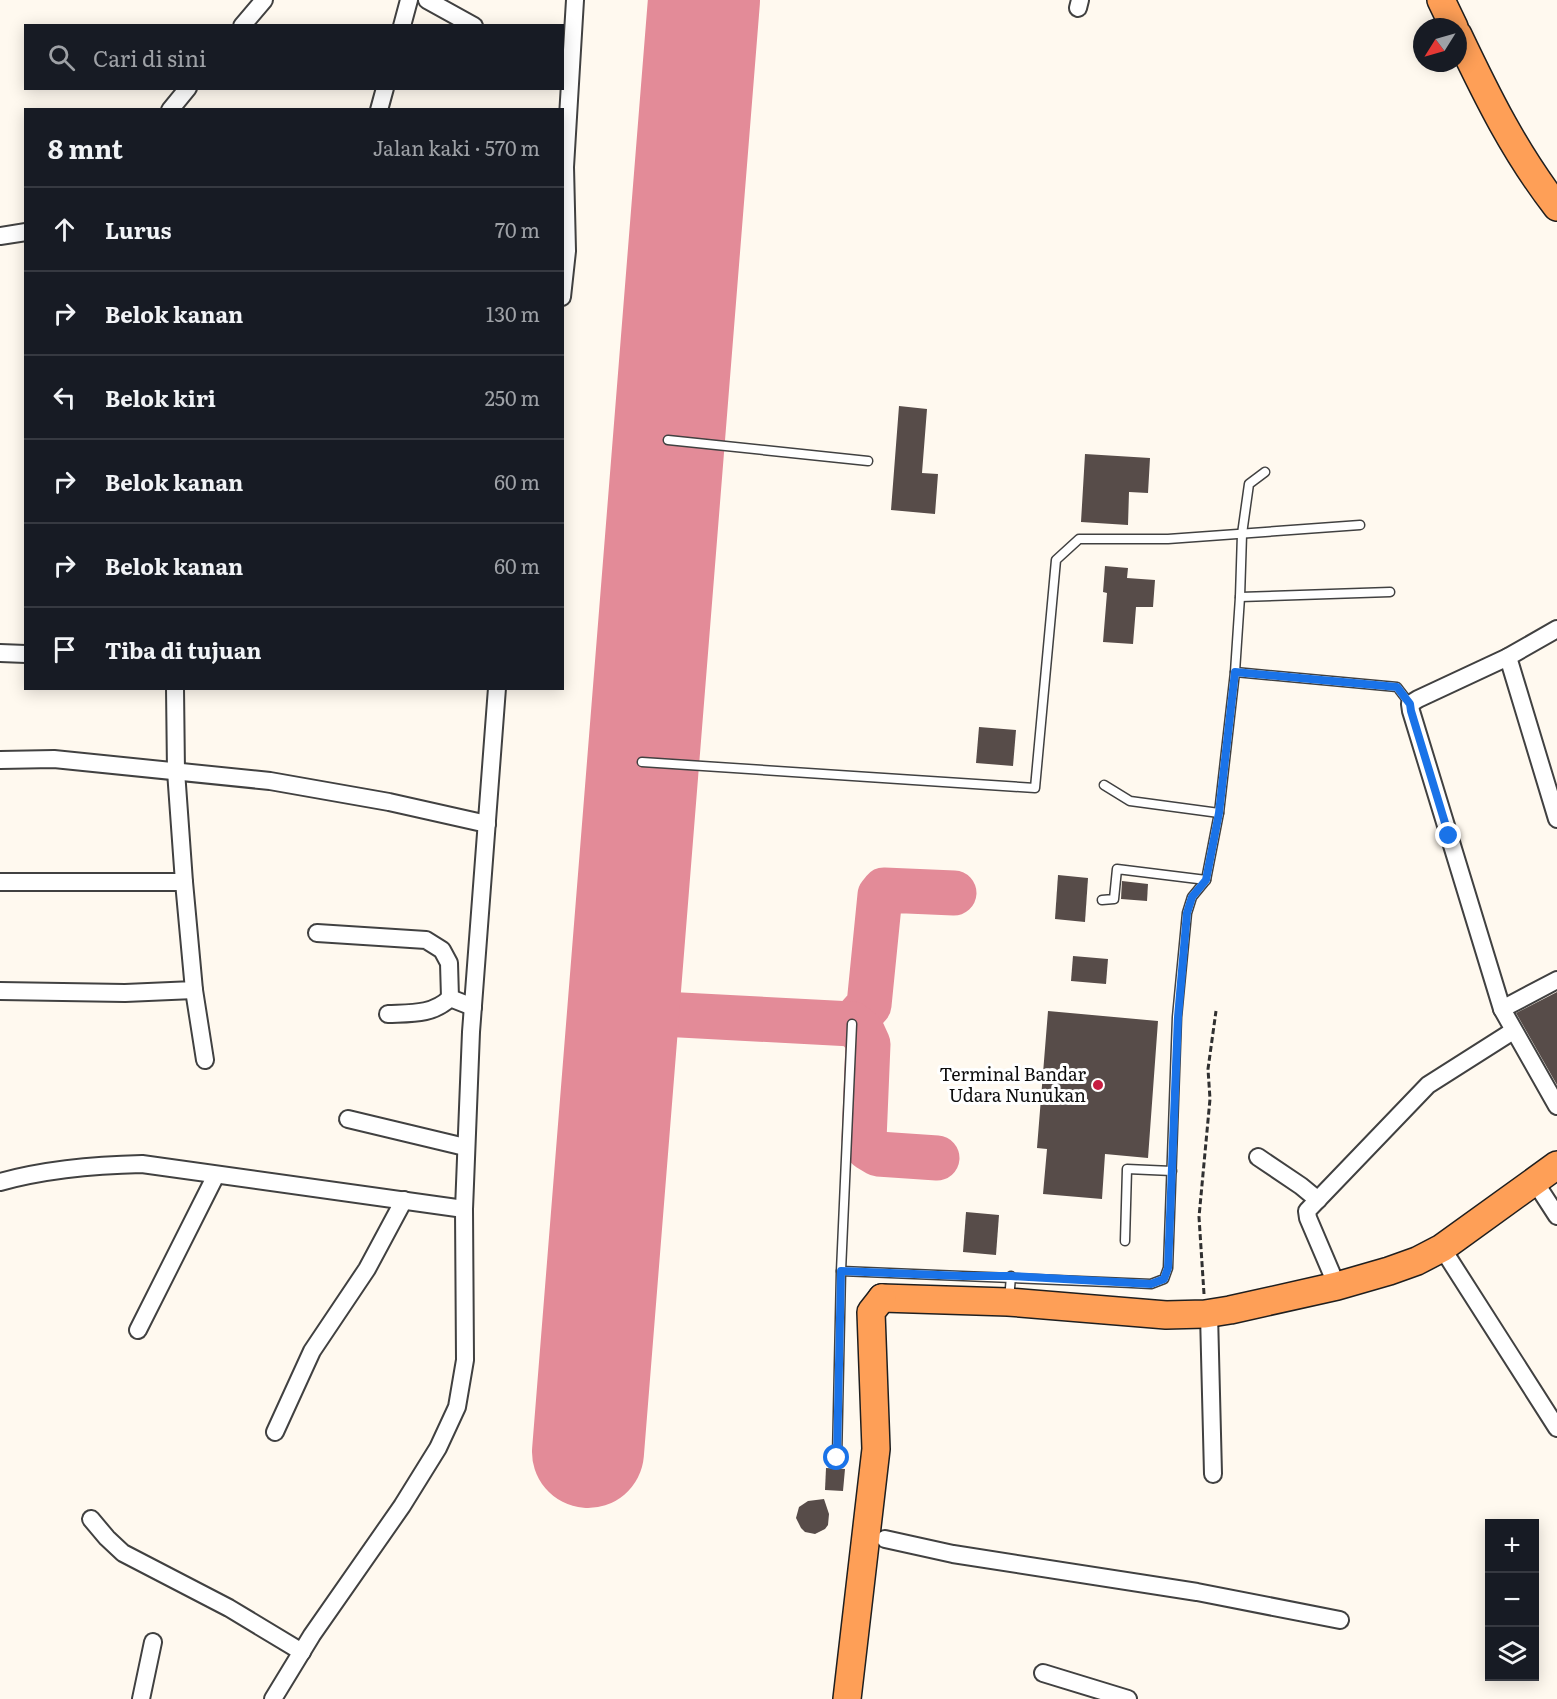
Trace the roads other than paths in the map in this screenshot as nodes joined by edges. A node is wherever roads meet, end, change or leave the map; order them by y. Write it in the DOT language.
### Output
graph roads {
  1 [pos="264,0"];
  2 [pos="409,0"];
  3 [pos="427,0"];
  4 [pos="575,0"];
  5 [pos="1441,0"];
  6 [pos="1450,18"];
  7 [pos="244,24"];
  8 [pos="403,24"];
  9 [pos="470,24"];
  10 [pos="1467,54"];
  11 [pos="566,76"];
  12 [pos="186,90"];
  13 [pos="385,90"];
  14 [pos="172,108"];
  15 [pos="380,108"];
  16 [pos="1557,207"];
  17 [pos="24,232"];
  18 [pos="0,236"];
  19 [pos="564,278"];
  20 [pos="668,440"];
  21 [pos="868,461"];
  22 [pos="1264,472"];
  23 [pos="1360,525"];
  24 [pos="1242,534"];
  25 [pos="1390,592"];
  26 [pos="1240,597"];
  27 [pos="1557,629"];
  28 [pos="0,654"];
  29 [pos="24,654"];
  30 [pos="1508,657"];
  31 [pos="1235,672"];
  32 [pos="175,690"];
  33 [pos="497,690"];
  34 [pos="1410,704"];
  35 [pos="0,760"];
  36 [pos="642,762"];
  37 [pos="176,771"];
  38 [pos="1104,785"];
  39 [pos="1219,813"];
  40 [pos="1557,819"];
  41 [pos="487,824"];
  42 [pos="1206,880"];
  43 [pos="0,882"];
  44 [pos="184,882"];
  45 [pos="1101,900"];
  46 [pos="317,933"];
  47 [pos="1557,980"];
  48 [pos="194,990"];
  49 [pos="0,991"];
  50 [pos="450,998"];
  51 [pos="473,1007"];
  52 [pos="1502,1009"];
  53 [pos="388,1014"];
  54 [pos="852,1023"];
  55 [pos="1514,1031"];
  56 [pos="206,1060"];
  57 [pos="1557,1106"];
  58 [pos="348,1119"];
  59 [pos="465,1147"];
  60 [pos="1258,1157"];
  61 [pos="1557,1165"];
  62 [pos="1172,1171"];
  63 [pos="216,1175"];
  64 [pos="0,1182"];
  65 [pos="1535,1182"];
  66 [pos="404,1200"];
  67 [pos="1317,1200"];
  68 [pos="464,1209"];
  69 [pos="1557,1216"];
  70 [pos="1125,1241"];
  71 [pos="1442,1248"];
  72 [pos="841,1271"];
  73 [pos="1337,1286"];
  74 [pos="1009,1289"];
  75 [pos="882,1298"];
  76 [pos="1207,1314"];
  77 [pos="138,1330"];
  78 [pos="1557,1428"];
  79 [pos="275,1432"];
  80 [pos="837,1458"];
  81 [pos="1213,1474"];
  82 [pos="91,1519"];
  83 [pos="885,1539"];
  84 [pos="1340,1620"];
  85 [pos="153,1642"];
  86 [pos="302,1652"];
  87 [pos="1043,1673"];
  88 [pos="141,1699"];
  89 [pos="273,1699"];
  90 [pos="846,1699"];
  91 [pos="866,1699"];
  92 [pos="1125,1699"];
  1 -- 7 [label="street"];
  2 -- 8 [label="street"];
  3 -- 9 [label="street"];
  4 -- 11 [label="street"];
  5 -- 6 [label="highway"];
  10 -- 16 [label="highway"];
  11 -- 19 [label="street"];
  12 -- 14 [label="street"];
  13 -- 15 [label="street"];
  17 -- 18 [label="street"];
  20 -- 21 [label="lane"];
  22 -- 24 [label="lane"];
  23 -- 24 [label="lane"];
  24 -- 26 [label="lane"];
  24 -- 36 [label="lane"];
  25 -- 26 [label="lane"];
  26 -- 31 [label="lane"];
  27 -- 30 [label="street"];
  28 -- 29 [label="street"];
  30 -- 34 [label="street"];
  30 -- 40 [label="street"];
  31 -- 34 [label="lane"];
  31 -- 39 [label="lane"];
  32 -- 37 [label="street"];
  33 -- 41 [label="street"];
  34 -- 52 [label="street"];
  35 -- 37 [label="street"];
  37 -- 41 [label="street"];
  37 -- 44 [label="street"];
  38 -- 39 [label="lane"];
  39 -- 42 [label="lane"];
  41 -- 51 [label="street"];
  42 -- 45 [label="lane"];
  42 -- 62 [label="lane"];
  43 -- 44 [label="street"];
  44 -- 48 [label="street"];
  46 -- 50 [label="street"];
  47 -- 52 [label="street"];
  48 -- 49 [label="street"];
  48 -- 56 [label="street"];
  50 -- 51 [label="street"];
  50 -- 53 [label="street"];
  51 -- 59 [label="street"];
  52 -- 55 [label="street"];
  54 -- 72 [label="lane"];
  55 -- 57 [label="street"];
  55 -- 67 [label="street"];
  58 -- 59 [label="street"];
  59 -- 68 [label="street"];
  60 -- 67 [label="street"];
  61 -- 65 [label="highway"];
  62 -- 70 [label="lane"];
  62 -- 74 [label="lane"];
  63 -- 64 [label="street"];
  63 -- 66 [label="street"];
  63 -- 77 [label="street"];
  65 -- 69 [label="street"];
  65 -- 71 [label="highway"];
  66 -- 68 [label="street"];
  66 -- 79 [label="street"];
  67 -- 73 [label="street"];
  68 -- 86 [label="street"];
  71 -- 73 [label="highway"];
  71 -- 78 [label="street"];
  72 -- 74 [label="lane"];
  72 -- 80 [label="lane"];
  73 -- 76 [label="highway"];
  74 -- 75 [label="highway"];
  74 -- 76 [label="highway"];
  75 -- 83 [label="highway"];
  75 -- 90 [label="highway"];
  76 -- 81 [label="street"];
  82 -- 86 [label="street"];
  83 -- 84 [label="street"];
  83 -- 91 [label="highway"];
  85 -- 88 [label="street"];
  86 -- 89 [label="street"];
  87 -- 92 [label="street"];
}
